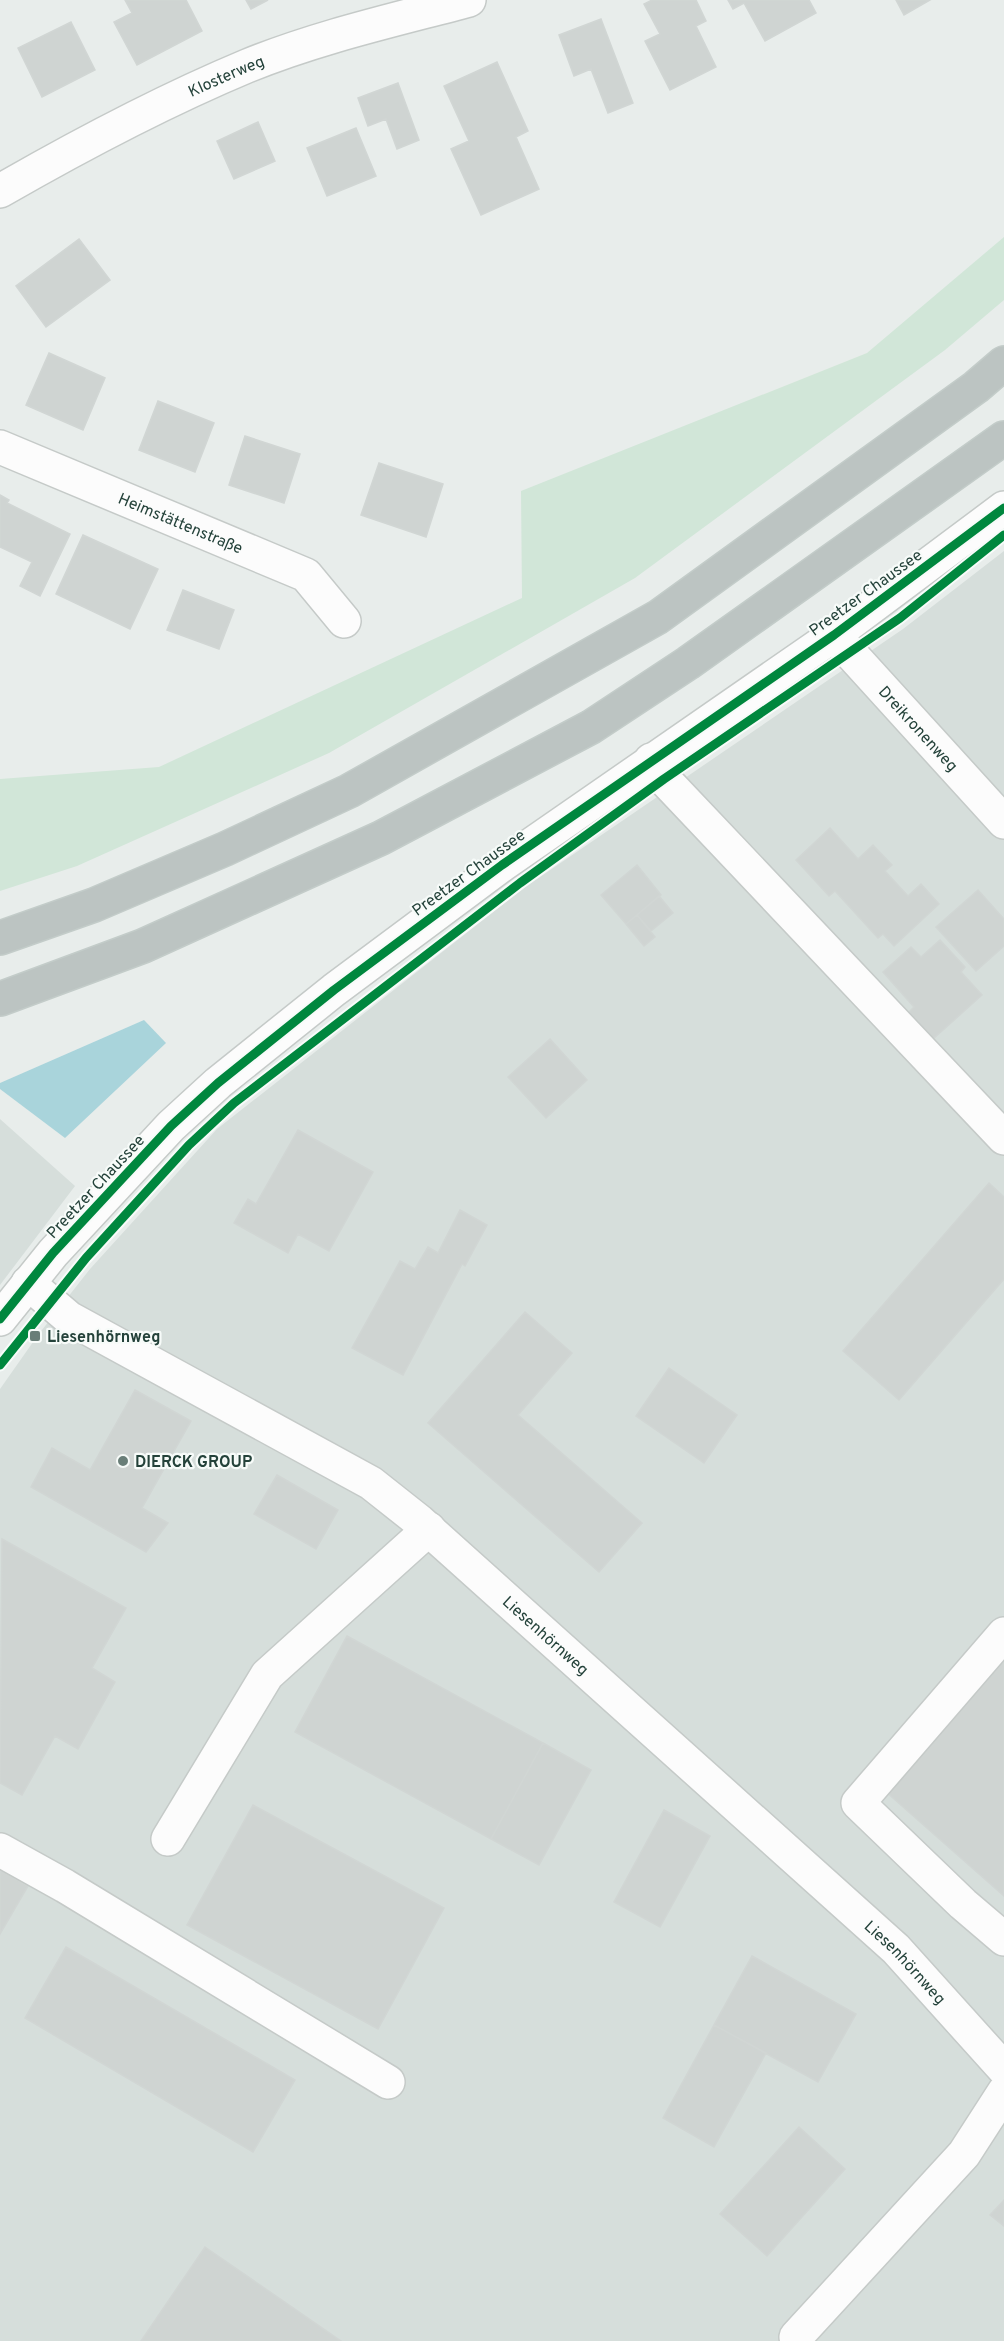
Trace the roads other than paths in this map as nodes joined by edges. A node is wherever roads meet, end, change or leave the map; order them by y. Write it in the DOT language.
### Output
graph roads {
  1 [pos="469,0"];
  2 [pos="0,191"];
  3 [pos="1004,363"];
  4 [pos="1004,438"];
  5 [pos="0,447"];
  6 [pos="1004,508"];
  7 [pos="344,621"];
  8 [pos="834,635"];
  9 [pos="651,760"];
  10 [pos="1004,822"];
  11 [pos="0,938"];
  12 [pos="0,999"];
  13 [pos="1004,1138"];
  14 [pos="28,1283"];
  15 [pos="0,1319"];
  16 [pos="429,1529"];
  17 [pos="1004,1634"];
  18 [pos="168,1839"];
  19 [pos="0,1850"];
  20 [pos="1004,1939"];
  21 [pos="1004,2069"];
  22 [pos="388,2082"];
  23 [pos="1004,2092"];
  24 [pos="797,2339"];
  1 -- 2 [label="street, Klosterweg"];
  3 -- 11 [label="highway"];
  4 -- 12 [label="highway"];
  5 -- 7 [label="street, Heimstättenstraße"];
  6 -- 8 [label="street, Preetzer Chaussee"];
  8 -- 9 [label="street, Preetzer Chaussee"];
  8 -- 10 [label="street, Dreikronenweg"];
  9 -- 13 [label="street"];
  9 -- 14 [label="street, Preetzer Chaussee"];
  14 -- 15 [label="street, Preetzer Chaussee"];
  14 -- 16 [label="street, Liesenhörnweg"];
  16 -- 18 [label="street"];
  16 -- 21 [label="street, Liesenhörnweg"];
  17 -- 20 [label="street"];
  19 -- 22 [label="street"];
  23 -- 24 [label="street"];
}
